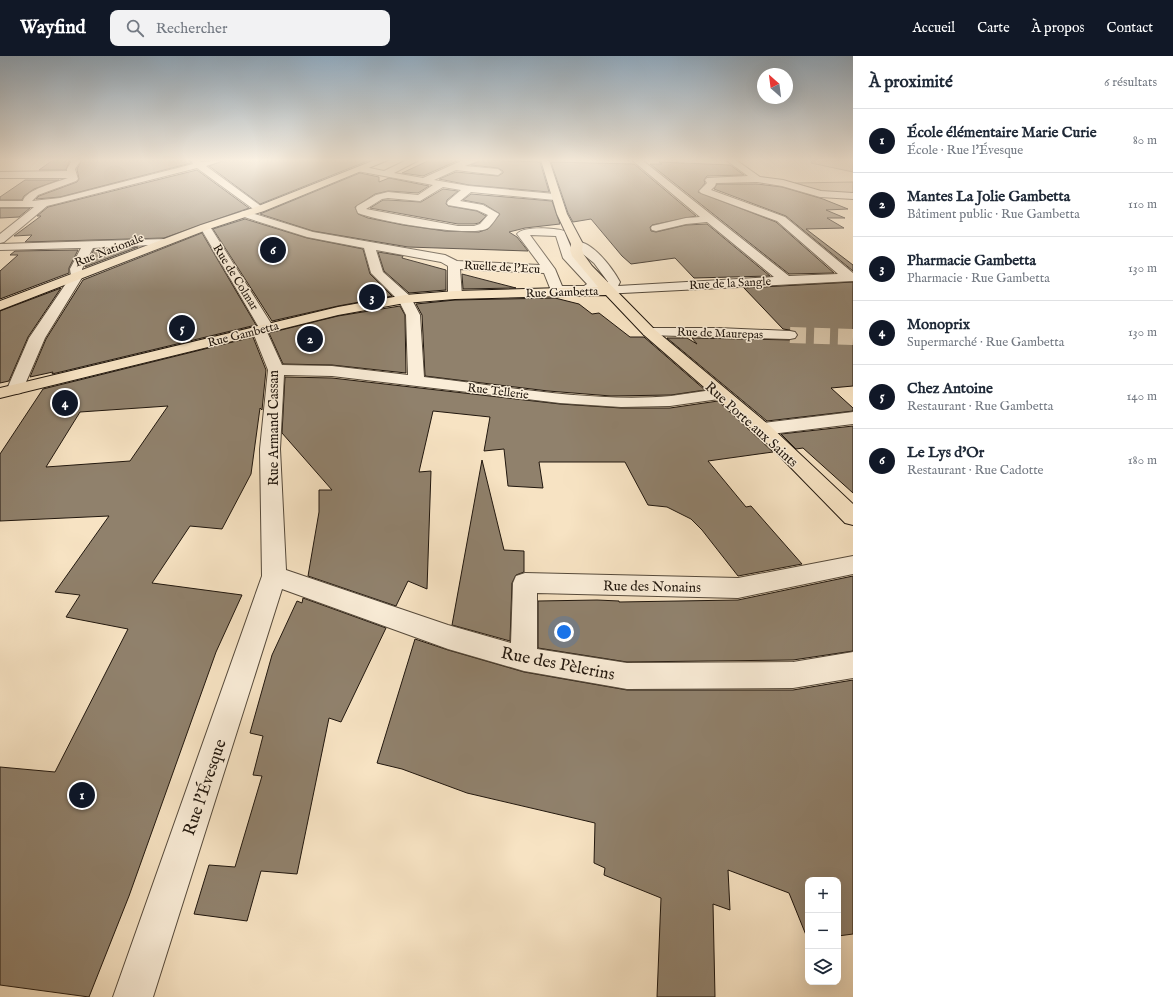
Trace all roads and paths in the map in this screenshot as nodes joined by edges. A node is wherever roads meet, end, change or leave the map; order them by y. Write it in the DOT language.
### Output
graph roads {
  1 [pos="0,204"];
  2 [pos="18,204"];
  3 [pos="44,204"];
  4 [pos="253,204"];
  5 [pos="273,204"];
  6 [pos="368,204"];
  7 [pos="458,204"];
  8 [pos="558,204"];
  9 [pos="690,204"];
  10 [pos="738,204"];
  11 [pos="260,209"];
  12 [pos="246,214"];
  13 [pos="709,219"];
  14 [pos="205,227"];
  15 [pos="656,228"];
  16 [pos="0,240"];
  17 [pos="166,242"];
  18 [pos="89,244"];
  19 [pos="369,245"];
  20 [pos="0,247"];
  21 [pos="454,265"];
  22 [pos="550,269"];
  23 [pos="77,276"];
  24 [pos="852,278"];
  25 [pos="786,280"];
  26 [pos="608,291"];
  27 [pos="455,295"];
  28 [pos="405,299"];
  29 [pos="0,306"];
  30 [pos="263,329"];
  31 [pos="650,332"];
  32 [pos="790,335"];
  33 [pos="276,370"];
  34 [pos="416,381"];
  35 [pos="15,389"];
  36 [pos="0,393"];
  37 [pos="719,394"];
  38 [pos="853,418"];
  39 [pos="763,429"];
  40 [pos="853,517"];
  41 [pos="853,565"];
  42 [pos="274,576"];
  43 [pos="524,659"];
  44 [pos="853,665"];
  45 [pos="133,997"];
  1 -- 2 [label="street"];
  2 -- 3 [label="street"];
  3 -- 16 [label="street"];
  4 -- 11 [label="street"];
  5 -- 11 [label="main road, Rue Nationale"];
  6 -- 7 [label="street"];
  8 -- 26 [label="main road, Rue Porte aux Saints"];
  9 -- 13 [label="street"];
  10 -- 24 [label="street"];
  11 -- 12 [label="main road, Rue Nationale"];
  12 -- 14 [label="main road, Rue Nationale"];
  12 -- 19 [label="street"];
  13 -- 15 [label="street"];
  13 -- 25 [label="street"];
  14 -- 17 [label="main road, Rue Nationale"];
  14 -- 30 [label="street, Rue de Colmar"];
  17 -- 18 [label="street"];
  17 -- 23 [label="main road, Rue Nationale"];
  18 -- 20 [label="street"];
  18 -- 23 [label="street"];
  19 -- 21 [label="street"];
  19 -- 28 [label="street"];
  21 -- 22 [label="street, Ruelle de l'Ecu"];
  21 -- 27 [label="street"];
  22 -- 22 [label="street"];
  23 -- 29 [label="main road, Rue Nationale"];
  23 -- 35 [label="street"];
  24 -- 25 [label="street, Rue de la Sangle"];
  25 -- 26 [label="street, Rue de la Sangle"];
  26 -- 27 [label="main road, Rue Gambetta"];
  26 -- 31 [label="main road, Rue Porte aux Saints"];
  27 -- 28 [label="main road, Rue Gambetta"];
  28 -- 30 [label="main road, Rue Gambetta"];
  28 -- 34 [label="street"];
  30 -- 33 [label="street, Rue Armand Cassan"];
  30 -- 35 [label="main road, Rue Gambetta"];
  31 -- 32 [label="street, Rue de Maurepas"];
  31 -- 37 [label="main road, Rue Porte aux Saints"];
  33 -- 34 [label="street, Rue Tellerie"];
  33 -- 42 [label="street, Rue Armand Cassan"];
  34 -- 37 [label="street, Rue Tellerie"];
  35 -- 36 [label="main road, Rue Gambetta"];
  37 -- 39 [label="main road, Rue Porte aux Saints"];
  38 -- 39 [label="street"];
  39 -- 40 [label="main road, Rue Porte aux Saints"];
  41 -- 43 [label="street, Rue des Nonains"];
  42 -- 43 [label="street, Rue des Pèlerins"];
  42 -- 45 [label="street, Rue l'Évesque"];
  43 -- 44 [label="street, Rue des Pèlerins"];
}
